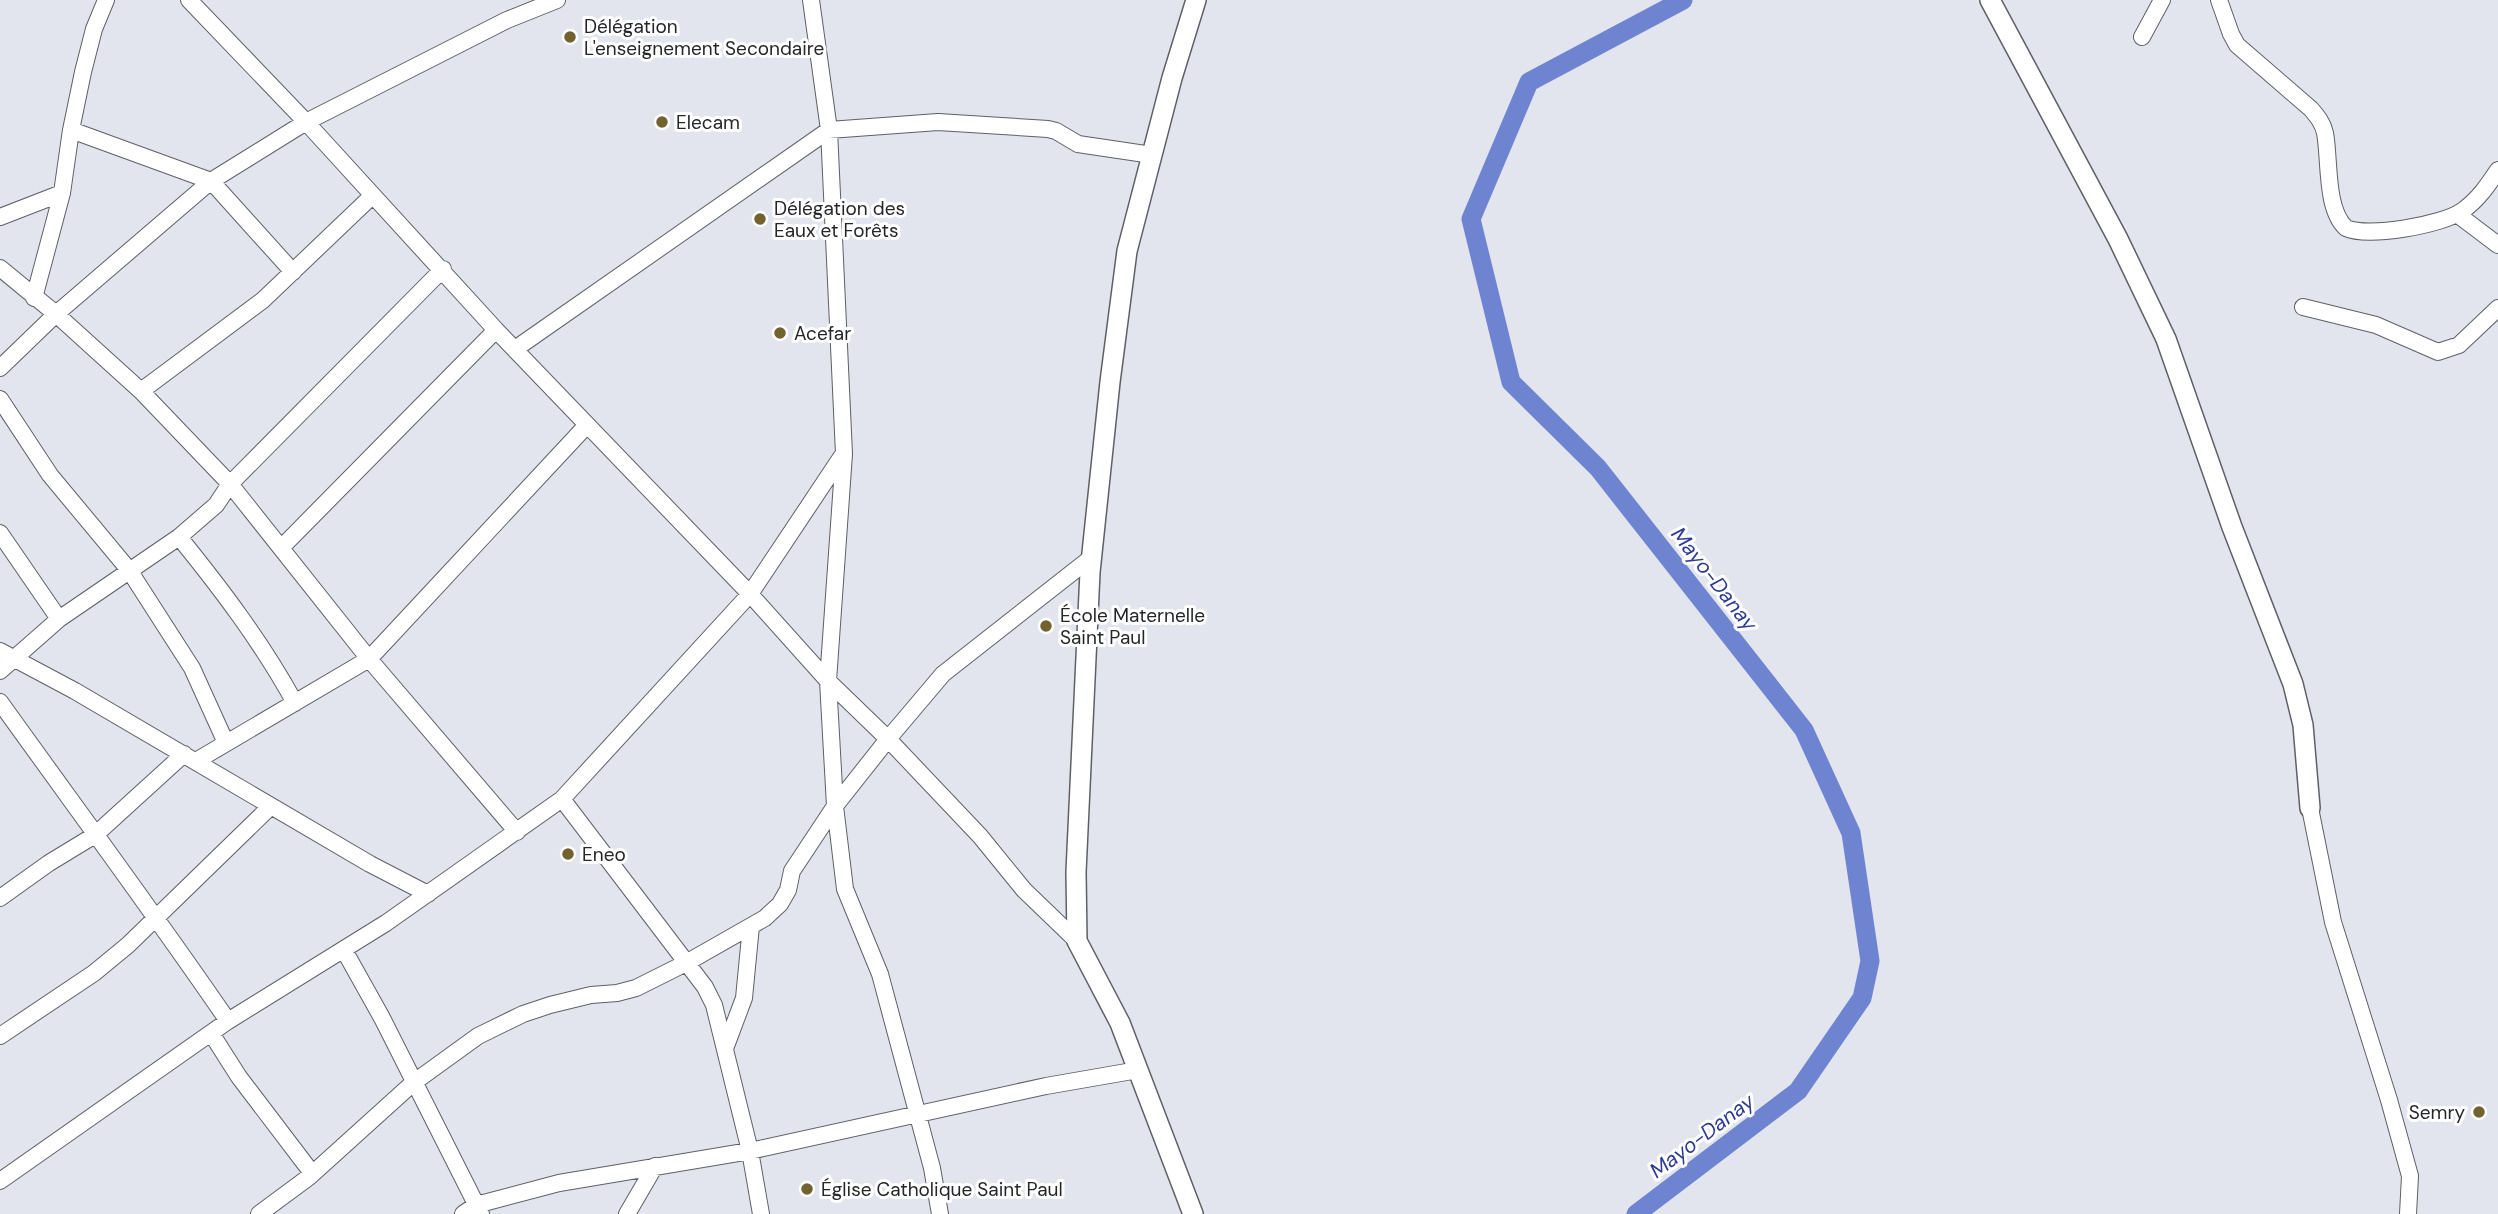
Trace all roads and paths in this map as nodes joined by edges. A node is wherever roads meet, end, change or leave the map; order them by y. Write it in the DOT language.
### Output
graph roads {
  1 [pos="106,0"];
  2 [pos="189,0"];
  3 [pos="557,0"];
  4 [pos="811,0"];
  5 [pos="1196,0"];
  6 [pos="1990,0"];
  7 [pos="2162,0"];
  8 [pos="2220,0"];
  9 [pos="2141,37"];
  10 [pos="306,122"];
  11 [pos="71,130"];
  12 [pos="830,130"];
  13 [pos="1152,155"];
  14 [pos="2498,170"];
  15 [pos="211,181"];
  16 [pos="62,193"];
  17 [pos="372,196"];
  18 [pos="2457,214"];
  19 [pos="0,217"];
  20 [pos="2498,245"];
  21 [pos="0,268"];
  22 [pos="443,270"];
  23 [pos="293,271"];
  24 [pos="34,298"];
  25 [pos="2303,307"];
  26 [pos="2498,308"];
  27 [pos="56,314"];
  28 [pos="496,330"];
  29 [pos="515,349"];
  30 [pos="0,368"];
  31 [pos="141,391"];
  32 [pos="0,399"];
  33 [pos="587,425"];
  34 [pos="844,454"];
  35 [pos="230,484"];
  36 [pos="0,533"];
  37 [pos="180,537"];
  38 [pos="281,548"];
  39 [pos="1092,557"];
  40 [pos="129,570"];
  41 [pos="750,594"];
  42 [pos="59,619"];
  43 [pos="7,655"];
  44 [pos="369,659"];
  45 [pos="0,671"];
  46 [pos="828,681"];
  47 [pos="0,702"];
  48 [pos="295,703"];
  49 [pos="888,739"];
  50 [pos="226,743"];
  51 [pos="190,758"];
  52 [pos="562,799"];
  53 [pos="271,806"];
  54 [pos="835,806"];
  55 [pos="2310,808"];
  56 [pos="517,832"];
  57 [pos="95,835"];
  58 [pos="428,894"];
  59 [pos="0,898"];
  60 [pos="157,918"];
  61 [pos="751,926"];
  62 [pos="1077,941"];
  63 [pos="344,950"];
  64 [pos="686,963"];
  65 [pos="228,1021"];
  66 [pos="211,1033"];
  67 [pos="0,1036"];
  68 [pos="726,1047"];
  69 [pos="1138,1070"];
  70 [pos="413,1083"];
  71 [pos="918,1116"];
  72 [pos="750,1151"];
  73 [pos="655,1166"];
  74 [pos="312,1173"];
  75 [pos="0,1181"];
  76 [pos="473,1211"];
  77 [pos="259,1214"];
  78 [pos="627,1214"];
  79 [pos="761,1214"];
  80 [pos="940,1214"];
  81 [pos="1193,1214"];
  82 [pos="2408,1214"];
  1 -- 11 [label="street"];
  2 -- 10 [label="street"];
  3 -- 10 [label="street"];
  4 -- 12 [label="street"];
  5 -- 13 [label="main road"];
  6 -- 55 [label="main road"];
  7 -- 9 [label="street"];
  8 -- 18 [label="street"];
  10 -- 15 [label="street"];
  10 -- 17 [label="street"];
  11 -- 15 [label="street"];
  11 -- 16 [label="street"];
  12 -- 13 [label="street"];
  12 -- 29 [label="street"];
  12 -- 34 [label="street"];
  13 -- 39 [label="main road"];
  14 -- 18 [label="street"];
  15 -- 23 [label="street"];
  15 -- 27 [label="street"];
  16 -- 19 [label="street"];
  16 -- 24 [label="street"];
  17 -- 22 [label="street"];
  17 -- 23 [label="street"];
  18 -- 20 [label="street"];
  21 -- 24 [label="street"];
  22 -- 28 [label="street"];
  22 -- 35 [label="street"];
  23 -- 31 [label="street"];
  24 -- 27 [label="street"];
  25 -- 26 [label="street"];
  27 -- 30 [label="street"];
  27 -- 31 [label="street"];
  28 -- 29 [label="street"];
  28 -- 38 [label="street"];
  29 -- 33 [label="street"];
  31 -- 35 [label="street"];
  32 -- 40 [label="street"];
  33 -- 41 [label="street"];
  33 -- 44 [label="street"];
  34 -- 41 [label="street"];
  34 -- 46 [label="street"];
  35 -- 37 [label="street"];
  35 -- 38 [label="street"];
  36 -- 42 [label="street"];
  37 -- 40 [label="street"];
  37 -- 48 [label="street"];
  38 -- 44 [label="street"];
  39 -- 49 [label="street"];
  39 -- 62 [label="main road"];
  40 -- 42 [label="street"];
  40 -- 50 [label="street"];
  41 -- 46 [label="street"];
  41 -- 52 [label="street"];
  42 -- 43 [label="street"];
  43 -- 45 [label="street"];
  43 -- 51 [label="street"];
  44 -- 48 [label="street"];
  44 -- 56 [label="street"];
  46 -- 49 [label="street"];
  46 -- 54 [label="street"];
  47 -- 57 [label="street"];
  48 -- 50 [label="street"];
  49 -- 54 [label="street"];
  49 -- 62 [label="street"];
  50 -- 51 [label="street"];
  51 -- 53 [label="street"];
  51 -- 57 [label="street"];
  52 -- 56 [label="street"];
  52 -- 64 [label="street"];
  53 -- 58 [label="street"];
  53 -- 60 [label="street"];
  54 -- 61 [label="street"];
  54 -- 71 [label="street"];
  55 -- 82 [label="street"];
  56 -- 58 [label="street"];
  57 -- 59 [label="street"];
  57 -- 60 [label="street"];
  58 -- 63 [label="street"];
  60 -- 65 [label="street"];
  60 -- 67 [label="street"];
  61 -- 64 [label="street"];
  61 -- 68 [label="street"];
  62 -- 69 [label="main road"];
  63 -- 65 [label="street"];
  63 -- 70 [label="street"];
  64 -- 68 [label="street"];
  64 -- 70 [label="street"];
  65 -- 66 [label="street"];
  66 -- 74 [label="street"];
  66 -- 75 [label="street"];
  68 -- 72 [label="street"];
  69 -- 71 [label="street"];
  69 -- 81 [label="main road"];
  70 -- 74 [label="street"];
  70 -- 76 [label="street"];
  71 -- 72 [label="street"];
  71 -- 80 [label="street"];
  72 -- 73 [label="street"];
  72 -- 79 [label="street"];
  73 -- 76 [label="street"];
  73 -- 78 [label="street"];
  74 -- 77 [label="street"];
}
